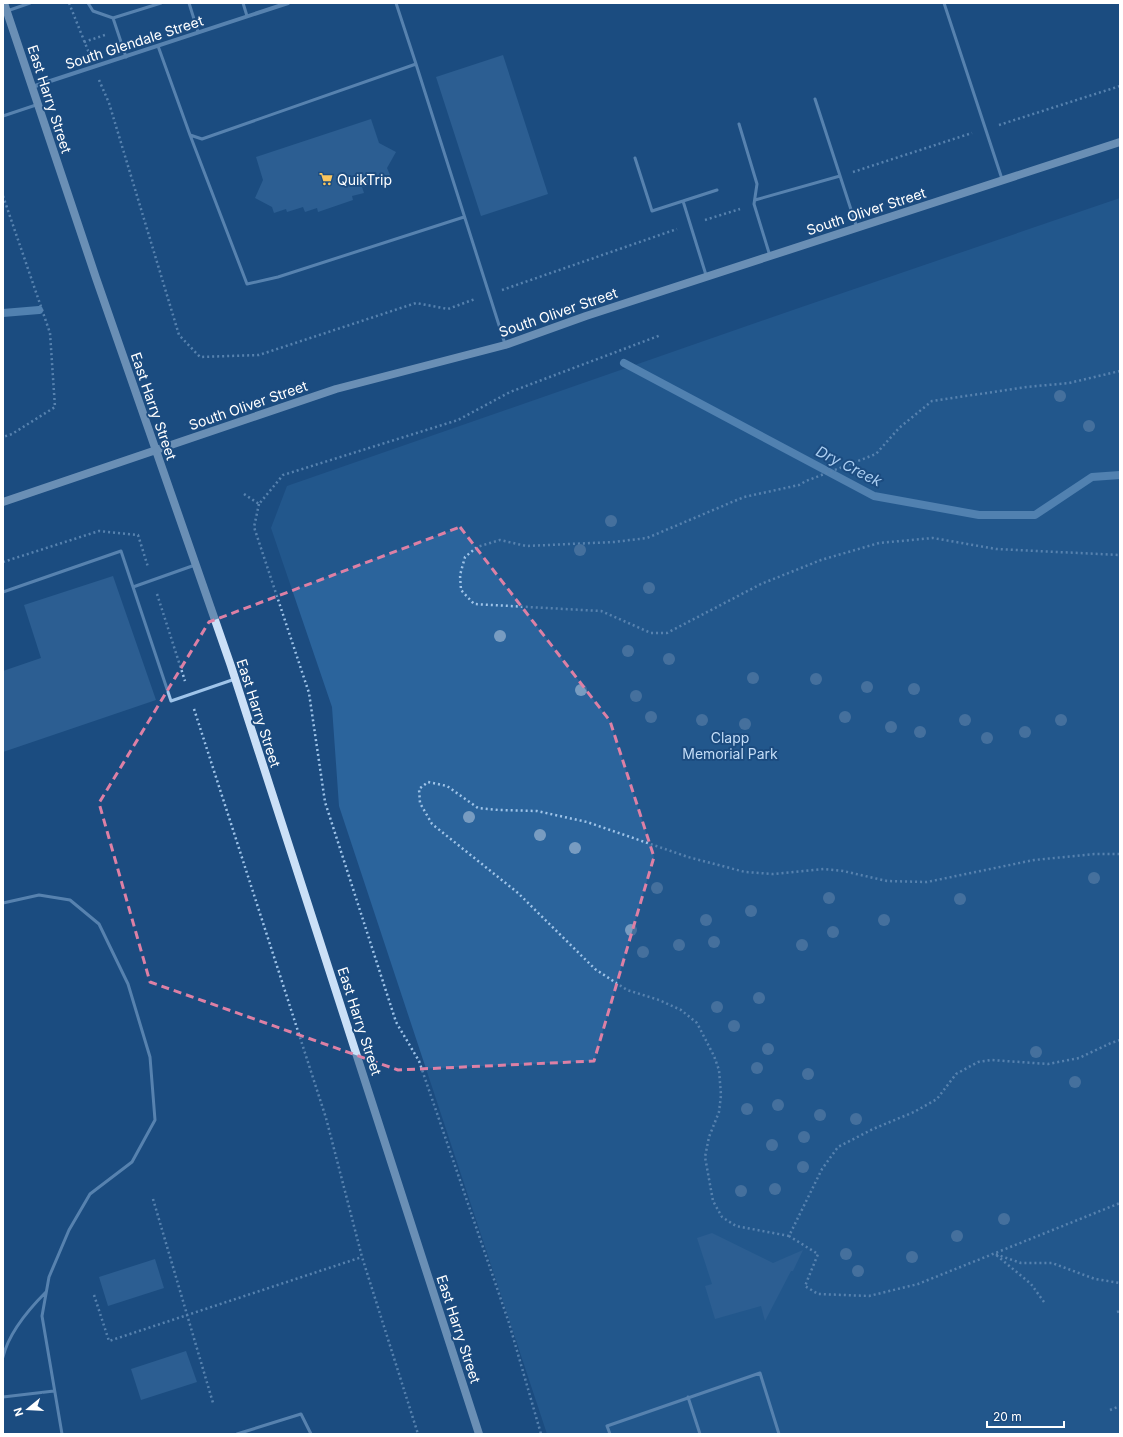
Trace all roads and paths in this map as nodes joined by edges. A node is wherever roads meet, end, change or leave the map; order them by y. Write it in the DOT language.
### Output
graph roads {
  1 [pos="30,3"];
  2 [pos="69,3"];
  3 [pos="88,3"];
  4 [pos="161,3"];
  5 [pos="189,3"];
  6 [pos="243,3"];
  7 [pos="288,3"];
  8 [pos="396,3"];
  9 [pos="944,3"];
  10 [pos="5,7"];
  11 [pos="247,16"];
  12 [pos="113,18"];
  13 [pos="198,32"];
  14 [pos="158,46"];
  15 [pos="126,57"];
  16 [pos="416,64"];
  17 [pos="94,67"];
  18 [pos="1120,86"];
  19 [pos="32,87"];
  20 [pos="815,99"];
  21 [pos="38,105"];
  22 [pos="3,116"];
  23 [pos="739,124"];
  24 [pos="986,129"];
  25 [pos="190,135"];
  26 [pos="1120,142"];
  27 [pos="635,158"];
  28 [pos="840,176"];
  29 [pos="1003,180"];
  30 [pos="717,190"];
  31 [pos="3,196"];
  32 [pos="683,201"];
  33 [pos="754,202"];
  34 [pos="464,217"];
  35 [pos="690,225"];
  36 [pos="857,228"];
  37 [pos="770,256"];
  38 [pos="706,277"];
  39 [pos="489,294"];
  40 [pos="661,335"];
  41 [pos="505,345"];
  42 [pos="1120,371"];
  43 [pos="3,437"];
  44 [pos="156,450"];
  45 [pos="244,494"];
  46 [pos="3,502"];
  47 [pos="259,504"];
  48 [pos="1120,554"];
  49 [pos="3,562"];
  50 [pos="196,565"];
  51 [pos="152,580"];
  52 [pos="133,587"];
  53 [pos="3,592"];
  54 [pos="235,679"];
  55 [pos="190,694"];
  56 [pos="1120,854"];
  57 [pos="3,903"];
  58 [pos="1120,1040"];
  59 [pos="152,1199"];
  60 [pos="1120,1203"];
  61 [pos="788,1236"];
  62 [pos="995,1254"];
  63 [pos="362,1257"];
  64 [pos="1120,1283"];
  65 [pos="46,1292"];
  66 [pos="94,1295"];
  67 [pos="1044,1302"];
  68 [pos="187,1315"];
  69 [pos="3,1357"];
  70 [pos="54,1391"];
  71 [pos="3,1397"];
  72 [pos="688,1397"];
  73 [pos="213,1403"];
  74 [pos="1120,1406"];
  75 [pos="1110,1410"];
  76 [pos="62,1434"];
  77 [pos="237,1434"];
  78 [pos="311,1434"];
  79 [pos="418,1434"];
  80 [pos="479,1434"];
  81 [pos="542,1434"];
  82 [pos="610,1434"];
  83 [pos="700,1434"];
  84 [pos="778,1434"];
  1 -- 10 [label="lane"];
  2 -- 17 [label="path"];
  3 -- 12 [label="lane"];
  4 -- 12 [label="lane"];
  5 -- 13 [label="lane"];
  6 -- 11 [label="lane"];
  7 -- 11 [label="street, South Glendale Street"];
  8 -- 16 [label="lane"];
  9 -- 24 [label="lane"];
  10 -- 19 [label="main road, East Harry Street"];
  11 -- 13 [label="street, South Glendale Street"];
  12 -- 15 [label="lane"];
  13 -- 14 [label="street, South Glendale Street"];
  14 -- 15 [label="street, South Glendale Street"];
  14 -- 25 [label="lane"];
  15 -- 17 [label="street, South Glendale Street"];
  16 -- 25 [label="lane"];
  16 -- 34 [label="lane"];
  17 -- 19 [label="street, South Glendale Street"];
  17 -- 39 [label="path"];
  18 -- 24 [label="path"];
  19 -- 21 [label="main road, East Harry Street"];
  20 -- 28 [label="lane"];
  21 -- 22 [label="lane"];
  21 -- 44 [label="main road, East Harry Street"];
  23 -- 33 [label="lane"];
  24 -- 28 [label="path"];
  24 -- 29 [label="lane"];
  25 -- 34 [label="lane"];
  26 -- 29 [label="main road, South Oliver Street"];
  27 -- 32 [label="lane"];
  28 -- 33 [label="lane"];
  28 -- 36 [label="lane"];
  29 -- 36 [label="main road, South Oliver Street"];
  30 -- 32 [label="lane"];
  31 -- 43 [label="path"];
  32 -- 35 [label="lane"];
  33 -- 35 [label="path"];
  33 -- 37 [label="lane"];
  34 -- 39 [label="lane"];
  35 -- 38 [label="lane"];
  35 -- 39 [label="path"];
  36 -- 37 [label="main road, South Oliver Street"];
  37 -- 38 [label="main road, South Oliver Street"];
  38 -- 41 [label="main road, South Oliver Street"];
  39 -- 41 [label="lane"];
  40 -- 47 [label="path"];
  41 -- 44 [label="main road, South Oliver Street"];
  42 -- 48 [label="path"];
  44 -- 46 [label="main road, South Oliver Street"];
  44 -- 50 [label="main road, East Harry Street"];
  45 -- 47 [label="path"];
  47 -- 81 [label="path"];
  49 -- 51 [label="path"];
  50 -- 51 [label="lane"];
  50 -- 54 [label="main road, East Harry Street"];
  51 -- 52 [label="lane"];
  51 -- 55 [label="path"];
  52 -- 53 [label="lane"];
  52 -- 55 [label="lane"];
  54 -- 55 [label="lane"];
  54 -- 80 [label="main road, East Harry Street"];
  55 -- 63 [label="path"];
  56 -- 61 [label="path"];
  57 -- 65 [label="lane"];
  58 -- 61 [label="path"];
  59 -- 68 [label="path"];
  60 -- 62 [label="path"];
  61 -- 62 [label="path"];
  62 -- 64 [label="path"];
  62 -- 67 [label="path"];
  63 -- 68 [label="path"];
  63 -- 79 [label="path"];
  65 -- 69 [label="lane"];
  65 -- 70 [label="lane"];
  66 -- 68 [label="path"];
  68 -- 73 [label="path"];
  70 -- 71 [label="lane"];
  70 -- 76 [label="lane"];
  72 -- 82 [label="lane"];
  72 -- 83 [label="lane"];
  72 -- 84 [label="lane"];
  74 -- 75 [label="path"];
  77 -- 78 [label="lane"];
}
